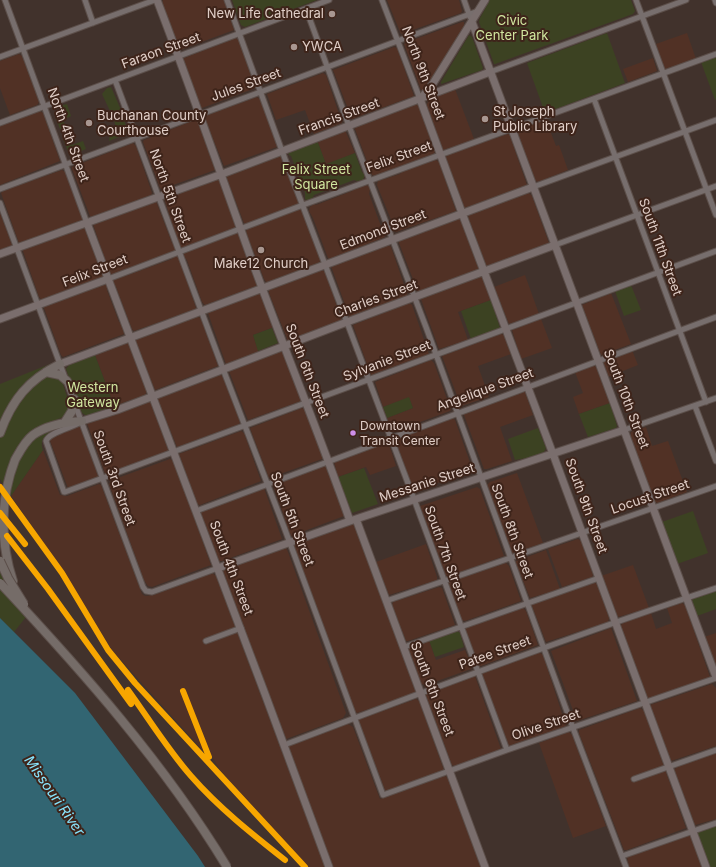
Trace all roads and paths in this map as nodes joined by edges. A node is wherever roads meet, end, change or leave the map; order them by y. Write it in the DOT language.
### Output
graph roads {
  1 [pos="5,0"];
  2 [pos="85,0"];
  3 [pos="156,0"];
  4 [pos="227,0"];
  5 [pos="329,0"];
  6 [pos="382,0"];
  7 [pos="464,0"];
  8 [pos="485,0"];
  9 [pos="636,0"];
  10 [pos="686,0"];
  11 [pos="715,0"];
  12 [pos="716,3"];
  13 [pos="306,8"];
  14 [pos="642,16"];
  15 [pos="471,18"];
  16 [pos="94,22"];
  17 [pos="240,33"];
  18 [pos="398,41"];
  19 [pos="23,49"];
  20 [pos="716,54"];
  21 [pos="178,56"];
  22 [pos="0,57"];
  23 [pos="327,68"];
  24 [pos="490,72"];
  25 [pos="663,74"];
  26 [pos="116,80"];
  27 [pos="261,91"];
  28 [pos="420,99"];
  29 [pos="594,99"];
  30 [pos="44,106"];
  31 [pos="200,114"];
  32 [pos="716,120"];
  33 [pos="0,123"];
  34 [pos="349,126"];
  35 [pos="512,129"];
  36 [pos="684,132"];
  37 [pos="137,138"];
  38 [pos="282,150"];
  39 [pos="440,155"];
  40 [pos="615,158"];
  41 [pos="65,165"];
  42 [pos="222,174"];
  43 [pos="370,181"];
  44 [pos="716,186"];
  45 [pos="533,187"];
  46 [pos="0,189"];
  47 [pos="706,189"];
  48 [pos="159,196"];
  49 [pos="0,203"];
  50 [pos="303,205"];
  51 [pos="462,213"];
  52 [pos="716,215"];
  53 [pos="637,216"];
  54 [pos="87,223"];
  55 [pos="242,229"];
  56 [pos="392,239"];
  57 [pos="555,245"];
  58 [pos="17,248"];
  59 [pos="716,251"];
  60 [pos="179,252"];
  61 [pos="0,254"];
  62 [pos="325,264"];
  63 [pos="484,271"];
  64 [pos="658,273"];
  65 [pos="108,278"];
  66 [pos="262,288"];
  67 [pos="414,297"];
  68 [pos="577,303"];
  69 [pos="38,305"];
  70 [pos="201,311"];
  71 [pos="716,317"];
  72 [pos="0,319"];
  73 [pos="347,322"];
  74 [pos="506,329"];
  75 [pos="680,330"];
  76 [pos="130,338"];
  77 [pos="284,346"];
  78 [pos="436,354"];
  79 [pos="598,360"];
  80 [pos="60,364"];
  81 [pos="223,369"];
  82 [pos="46,372"];
  83 [pos="369,379"];
  84 [pos="67,381"];
  85 [pos="528,386"];
  86 [pos="152,396"];
  87 [pos="716,398"];
  88 [pos="74,399"];
  89 [pos="706,402"];
  90 [pos="307,403"];
  91 [pos="695,406"];
  92 [pos="457,412"];
  93 [pos="82,421"];
  94 [pos="65,422"];
  95 [pos="245,427"];
  96 [pos="624,430"];
  97 [pos="0,433"];
  98 [pos="391,437"];
  99 [pos="174,453"];
  100 [pos="553,454"];
  101 [pos="329,460"];
  102 [pos="716,461"];
  103 [pos="481,478"];
  104 [pos="103,479"];
  105 [pos="267,484"];
  106 [pos="716,486"];
  107 [pos="65,492"];
  108 [pos="414,500"];
  109 [pos="654,508"];
  110 [pos="196,511"];
  111 [pos="353,520"];
  112 [pos="582,533"];
  113 [pos="290,542"];
  114 [pos="510,558"];
  115 [pos="0,561"];
  116 [pos="218,568"];
  117 [pos="599,578"];
  118 [pos="444,581"];
  119 [pos="716,588"];
  120 [pos="146,591"];
  121 [pos="686,598"];
  122 [pos="386,601"];
  123 [pos="527,603"];
  124 [pos="31,616"];
  125 [pos="616,621"];
  126 [pos="38,624"];
  127 [pos="461,627"];
  128 [pos="241,628"];
  129 [pos="206,641"];
  130 [pos="404,647"];
  131 [pos="543,648"];
  132 [pos="477,671"];
  133 [pos="716,678"];
  134 [pos="421,693"];
  135 [pos="646,702"];
  136 [pos="354,718"];
  137 [pos="573,728"];
  138 [pos="284,745"];
  139 [pos="507,750"];
  140 [pos="716,750"];
  141 [pos="669,766"];
  142 [pos="450,771"];
  143 [pos="634,779"];
  144 [pos="383,795"];
  145 [pos="716,823"];
  146 [pos="693,831"];
  147 [pos="622,856"];
  148 [pos="329,867"];
  149 [pos="485,867"];
  150 [pos="626,867"];
  151 [pos="706,867"];
  1 -- 19 [label="street, North 4th Street"];
  2 -- 16 [label="street"];
  3 -- 16 [label="street"];
  3 -- 21 [label="main road, South 6th Street"];
  4 -- 17 [label="street, South 7th Street"];
  5 -- 13 [label="street, Faraon Street"];
  6 -- 18 [label="street, North 9th Street"];
  7 -- 15 [label="street"];
  8 -- 15 [label="main road"];
  9 -- 14 [label="street"];
  10 -- 14 [label="street, Francis Street"];
  11 -- 12 [label="street"];
  13 -- 17 [label="street, Faraon Street"];
  13 -- 23 [label="street, South 8th Street"];
  14 -- 24 [label="street, Francis Street"];
  14 -- 25 [label="street"];
  15 -- 18 [label="street, Jules Street"];
  15 -- 24 [label="main road, South 10th Street"];
  15 -- 28 [label="main road"];
  16 -- 19 [label="street"];
  17 -- 21 [label="street, Faraon Street"];
  17 -- 27 [label="street, South 7th Street"];
  18 -- 23 [label="street, Jules Street"];
  18 -- 28 [label="street, North 9th Street"];
  19 -- 22 [label="street"];
  19 -- 30 [label="street, North 4th Street"];
  20 -- 25 [label="street, Felix Street"];
  21 -- 26 [label="street, Faraon Street"];
  21 -- 31 [label="main road, South 6th Street"];
  23 -- 27 [label="street, Jules Street"];
  23 -- 34 [label="street, South 8th Street"];
  24 -- 28 [label="main road, Francis Street"];
  24 -- 35 [label="main road, South 10th Street"];
  25 -- 29 [label="street, Felix Street"];
  25 -- 36 [label="street"];
  26 -- 30 [label="street, Faraon Street"];
  26 -- 37 [label="street, North 5th Street"];
  27 -- 31 [label="street, Jules Street"];
  27 -- 38 [label="street, South 7th Street"];
  28 -- 34 [label="main road, Francis Street"];
  28 -- 39 [label="main road, North 9th Street"];
  29 -- 35 [label="street, Felix Street"];
  29 -- 40 [label="street, South 11th Street"];
  30 -- 33 [label="street, Faraon Street"];
  30 -- 41 [label="street, North 4th Street"];
  31 -- 37 [label="street, Jules Street"];
  31 -- 42 [label="main road, South 6th Street"];
  32 -- 36 [label="street, Edmond Street"];
  34 -- 38 [label="main road, Francis Street"];
  34 -- 43 [label="street, South 8th Street"];
  35 -- 39 [label="street, Felix Street"];
  35 -- 45 [label="main road, South 10th Street"];
  36 -- 40 [label="street, Edmond Street"];
  36 -- 47 [label="street"];
  37 -- 41 [label="street, Jules Street"];
  37 -- 48 [label="street, North 5th Street"];
  38 -- 42 [label="main road, Francis Street"];
  38 -- 50 [label="street, South 7th Street"];
  39 -- 43 [label="street, Felix Street"];
  39 -- 51 [label="main road, South 9th Street"];
  40 -- 45 [label="street, Edmond Street"];
  40 -- 53 [label="street, South 11th Street"];
  41 -- 46 [label="street, Jules Street"];
  41 -- 54 [label="street, North 4th Street"];
  42 -- 48 [label="main road, Francis Street"];
  42 -- 55 [label="main road, South 6th Street"];
  43 -- 50 [label="street, Felix Street"];
  43 -- 56 [label="street, South 8th Street"];
  44 -- 47 [label="street, Charles Street"];
  45 -- 51 [label="main road, Edmond Street"];
  45 -- 57 [label="main road, South 10th Street"];
  47 -- 52 [label="street"];
  47 -- 53 [label="street, Charles Street"];
  48 -- 54 [label="main road, Francis Street"];
  48 -- 60 [label="street, North 5th Street"];
  49 -- 58 [label="street, South 3rd Street"];
  50 -- 55 [label="street, Felix Street"];
  50 -- 62 [label="street, South 7th Street"];
  51 -- 56 [label="main road, Edmond Street"];
  51 -- 63 [label="main road, South 9th Street"];
  53 -- 57 [label="street, Charles Street"];
  53 -- 64 [label="street, South 11th Street"];
  54 -- 58 [label="main road, Francis Street"];
  54 -- 65 [label="main road, North 4th Street"];
  55 -- 60 [label="street, Felix Street"];
  55 -- 66 [label="main road, South 6th Street"];
  56 -- 62 [label="main road, Edmond Street"];
  56 -- 67 [label="street, South 8th Street"];
  57 -- 63 [label="main road, Charles Street"];
  57 -- 68 [label="main road, South 10th Street"];
  58 -- 61 [label="main road, Francis Street"];
  58 -- 69 [label="street, South 3rd Street"];
  59 -- 64 [label="street, Sylvanie Street"];
  60 -- 65 [label="street, Felix Street"];
  60 -- 70 [label="street, South 5th Street"];
  62 -- 66 [label="main road, Edmond Street"];
  62 -- 73 [label="street, South 7th Street"];
  63 -- 67 [label="main road, Charles Street"];
  63 -- 74 [label="main road, South 9th Street"];
  64 -- 68 [label="street, Sylvanie Street"];
  64 -- 75 [label="street, South 11th Street"];
  65 -- 69 [label="main road, Felix Street"];
  65 -- 76 [label="main road, South 4th Street"];
  66 -- 70 [label="main road, Edmond Street"];
  66 -- 77 [label="main road, South 6th Street"];
  67 -- 73 [label="main road, Charles Street"];
  67 -- 78 [label="street, South 8th Street"];
  68 -- 74 [label="street, Sylvanie Street"];
  68 -- 79 [label="main road, South 10th Street"];
  69 -- 72 [label="main road, Felix Street"];
  69 -- 80 [label="street, South 3rd Street"];
  70 -- 76 [label="main road, Edmond Street"];
  70 -- 81 [label="street, South 5th Street"];
  71 -- 75 [label="street, Angelique Street"];
  73 -- 77 [label="main road, Charles Street"];
  73 -- 83 [label="street, South 7th Street"];
  74 -- 78 [label="street, Sylvanie Street"];
  74 -- 85 [label="main road, South 9th Street"];
  75 -- 79 [label="street, Angelique Street"];
  75 -- 89 [label="street, South 11th Street"];
  76 -- 80 [label="main road, Edmond Street"];
  76 -- 86 [label="main road, South 4th Street"];
  77 -- 81 [label="main road, Charles Street"];
  77 -- 90 [label="main road, South 6th Street"];
  78 -- 83 [label="street, Sylvanie Street"];
  78 -- 92 [label="street, South 8th Street"];
  79 -- 85 [label="street, Angelique Street"];
  79 -- 96 [label="main road, South 10th Street"];
  80 -- 82 [label="highway"];
  80 -- 84 [label="street, South 3rd Street"];
  81 -- 86 [label="main road, Charles Street"];
  81 -- 95 [label="street, South 5th Street"];
  82 -- 84 [label="highway"];
  82 -- 97 [label="highway"];
  83 -- 90 [label="street, Sylvanie Street"];
  83 -- 98 [label="street, South 7th Street"];
  84 -- 88 [label="street, South 3rd Street"];
  85 -- 92 [label="street, Angelique Street"];
  85 -- 100 [label="main road, South 9th Street"];
  86 -- 93 [label="main road, Charles Street"];
  86 -- 99 [label="main road, South 4th Street"];
  87 -- 89 [label="street, Messanie Street"];
  88 -- 93 [label="street, South 3rd Street"];
  88 -- 94 [label="highway"];
  89 -- 91 [label="street, Messanie Street"];
  90 -- 95 [label="street, Sylvanie Street"];
  90 -- 101 [label="main road, South 6th Street"];
  91 -- 96 [label="street, Messanie Street"];
  91 -- 102 [label="street"];
  92 -- 98 [label="street, Angelique Street"];
  92 -- 103 [label="street, South 8th Street"];
  93 -- 94 [label="highway"];
  93 -- 104 [label="street, South 3rd Street"];
  93 -- 107 [label="street, Charles Street"];
  94 -- 126 [label="highway, bridge"];
  95 -- 99 [label="street, Sylvanie Street"];
  95 -- 105 [label="street, South 5th Street"];
  96 -- 100 [label="main road, Messanie Street"];
  96 -- 109 [label="main road, South 10th Street"];
  98 -- 101 [label="street, Angelique Street"];
  98 -- 108 [label="street, South 7th Street"];
  99 -- 104 [label="street, Sylvanie Street"];
  99 -- 110 [label="main road, South 4th Street"];
  100 -- 103 [label="main road, Messanie Street"];
  100 -- 112 [label="main road, South 9th Street"];
  101 -- 105 [label="street, Angelique Street"];
  101 -- 111 [label="main road, South 6th Street"];
  103 -- 108 [label="main road, Messanie Street"];
  103 -- 114 [label="street, South 8th Street"];
  104 -- 107 [label="street, Sylvanie Street"];
  104 -- 120 [label="street, South 3rd Street"];
  105 -- 110 [label="street, Angelique Street"];
  105 -- 113 [label="street, South 5th Street"];
  106 -- 109 [label="street, Locust Street"];
  108 -- 111 [label="main road, Messanie Street"];
  108 -- 118 [label="street, South 7th Street"];
  109 -- 112 [label="street, Locust Street"];
  109 -- 121 [label="main road, South 10th Street"];
  110 -- 116 [label="main road, South 4th Street"];
  111 -- 113 [label="main road, Messanie Street"];
  111 -- 122 [label="main road, South 6th Street"];
  112 -- 114 [label="street, Locust Street"];
  112 -- 117 [label="main road, South 9th Street"];
  113 -- 116 [label="main road, Messanie Street"];
  113 -- 136 [label="street, South 5th Street"];
  114 -- 118 [label="street, Locust Street"];
  114 -- 123 [label="street, South 8th Street"];
  115 -- 124 [label="highway, bridge"];
  116 -- 120 [label="street, Messanie Street"];
  116 -- 128 [label="main road, South 4th Street"];
  117 -- 123 [label="street"];
  117 -- 125 [label="main road, South 9th Street"];
  118 -- 122 [label="street, Locust Street"];
  118 -- 127 [label="street, South 7th Street"];
  119 -- 121 [label="street, Patee Street"];
  121 -- 125 [label="street, Patee Street"];
  121 -- 133 [label="main road, South 10th Street"];
  122 -- 130 [label="main road, South 6th Street"];
  123 -- 127 [label="street"];
  123 -- 131 [label="street, South 8th Street"];
  124 -- 126 [label="highway, bridge"];
  124 -- 126 [label="highway, bridge"];
  125 -- 131 [label="street, Patee Street"];
  125 -- 135 [label="main road, South 9th Street"];
  127 -- 130 [label="street"];
  127 -- 132 [label="street, South 7th Street"];
  128 -- 129 [label="street"];
  128 -- 138 [label="main road, South 4th Street"];
  130 -- 134 [label="main road, South 6th Street"];
  131 -- 132 [label="street, Patee Street"];
  131 -- 137 [label="street, South 8th Street"];
  132 -- 134 [label="street, Patee Street"];
  132 -- 139 [label="street, South 7th Street"];
  133 -- 135 [label="street, Olive Street"];
  134 -- 136 [label="street, Patee Street"];
  134 -- 142 [label="main road, South 6th Street"];
  135 -- 137 [label="street, Olive Street"];
  135 -- 141 [label="main road, South 9th Street"];
  136 -- 138 [label="street, Patee Street"];
  136 -- 144 [label="street, South 5th Street"];
  137 -- 139 [label="street, Olive Street"];
  137 -- 147 [label="street, South 8th Street"];
  138 -- 148 [label="main road, South 4th Street"];
  139 -- 142 [label="street, Olive Street"];
  140 -- 141 [label="street"];
  141 -- 143 [label="street"];
  141 -- 146 [label="main road, South 9th Street"];
  142 -- 144 [label="street, Olive Street"];
  142 -- 149 [label="main road, South 6th Street"];
  145 -- 146 [label="street"];
  146 -- 147 [label="street"];
  146 -- 151 [label="main road, South 9th Street"];
  147 -- 150 [label="street, South 8th Street"];
}
